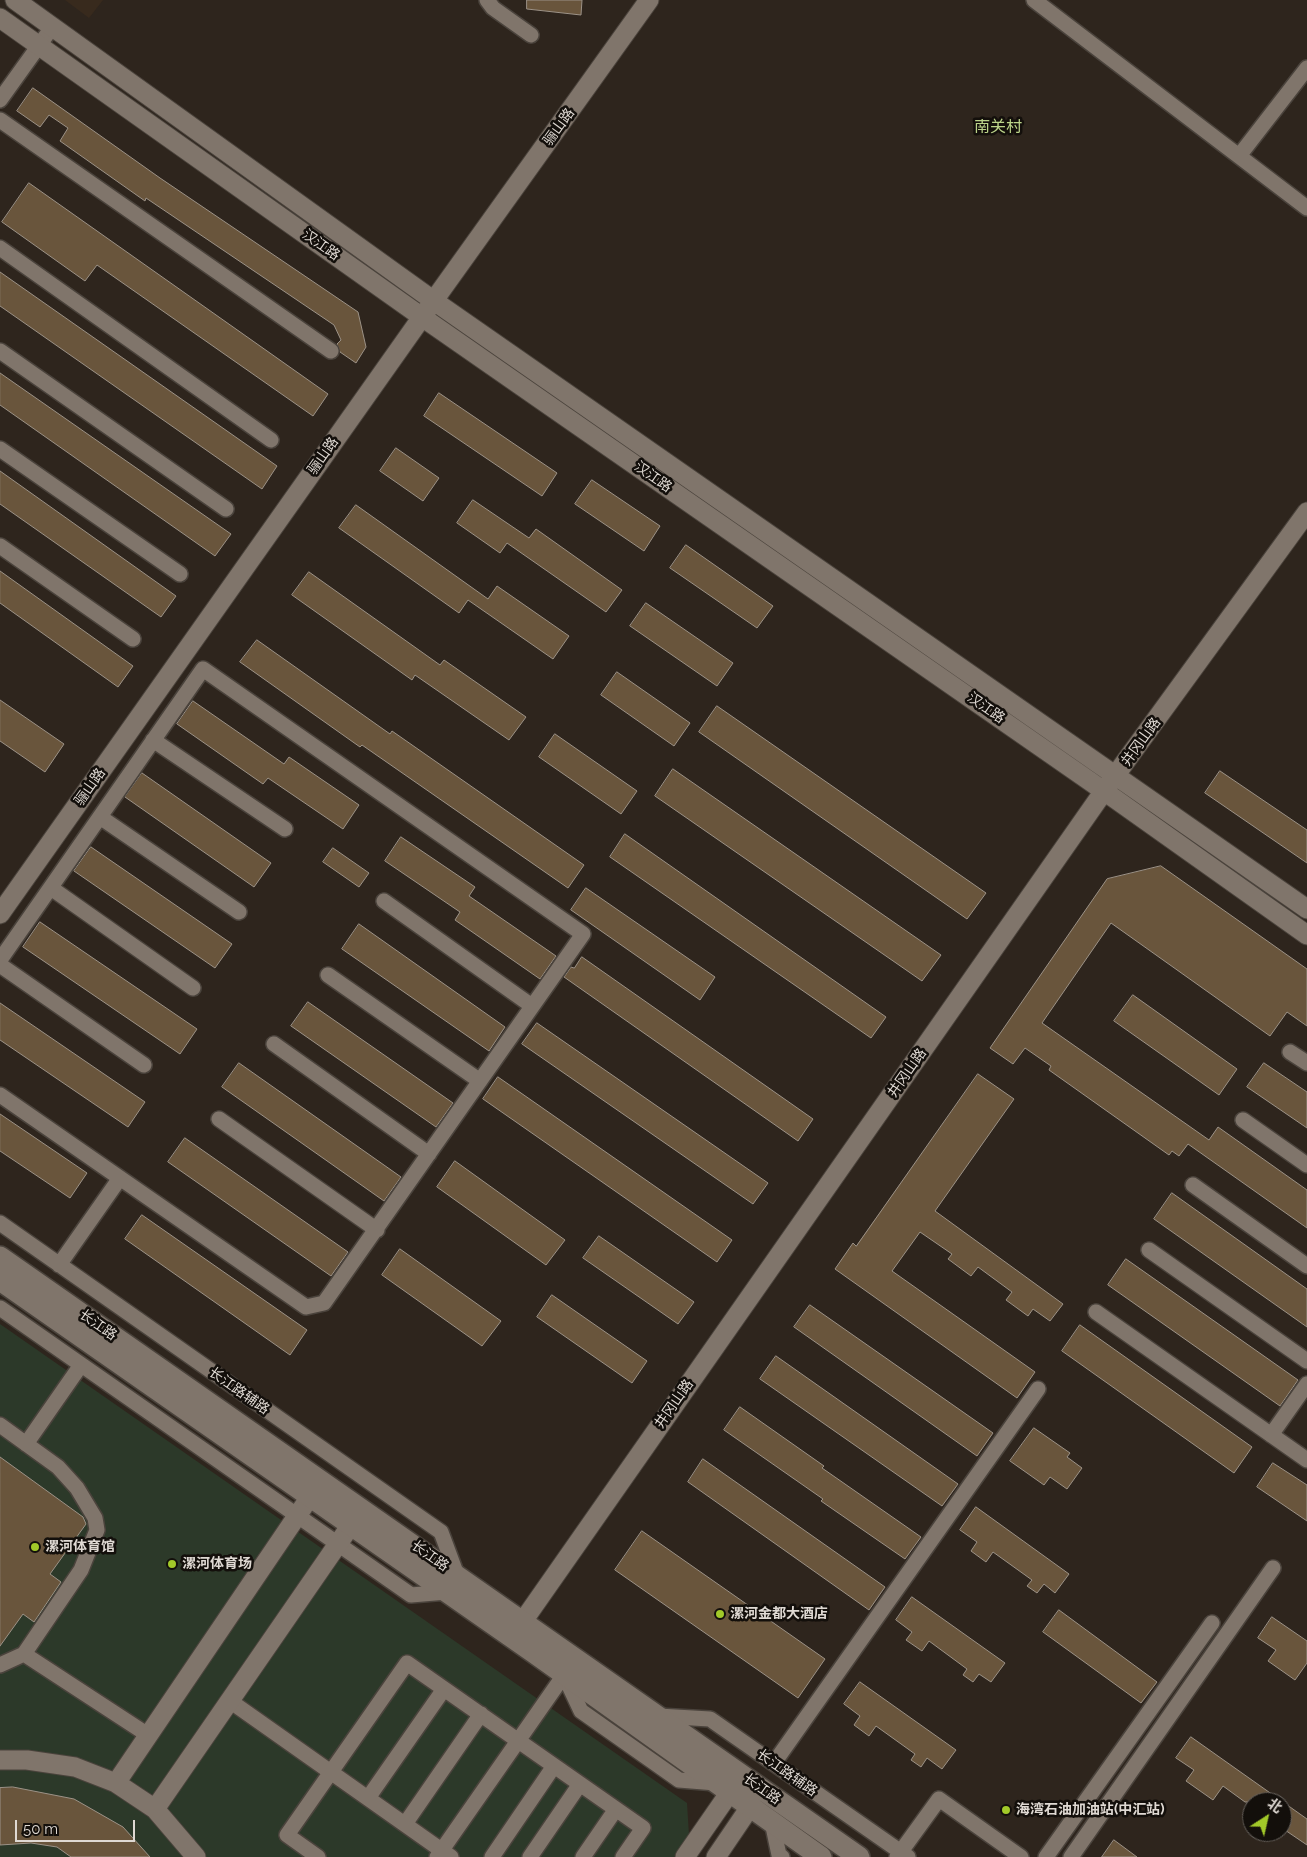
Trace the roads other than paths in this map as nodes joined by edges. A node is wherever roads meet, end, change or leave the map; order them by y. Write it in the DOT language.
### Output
graph roads {
  1 [pos="15,0"];
  2 [pos="487,0"];
  3 [pos="649,0"];
  4 [pos="1034,0"];
  5 [pos="0,18"];
  6 [pos="53,26"];
  7 [pos="532,35"];
  8 [pos="38,45"];
  9 [pos="1307,68"];
  10 [pos="0,100"];
  11 [pos="0,120"];
  12 [pos="1239,156"];
  13 [pos="1307,208"];
  14 [pos="0,248"];
  15 [pos="434,301"];
  16 [pos="422,317"];
  17 [pos="0,351"];
  18 [pos="331,351"];
  19 [pos="271,440"];
  20 [pos="0,449"];
  21 [pos="226,508"];
  22 [pos="1307,512"];
  23 [pos="0,546"];
  24 [pos="180,574"];
  25 [pos="133,639"];
  26 [pos="154,740"];
  27 [pos="1117,776"];
  28 [pos="1104,791"];
  29 [pos="100,817"];
  30 [pos="285,829"];
  31 [pos="51,888"];
  32 [pos="384,901"];
  33 [pos="1307,909"];
  34 [pos="239,912"];
  35 [pos="0,914"];
  36 [pos="1307,935"];
  37 [pos="0,960"];
  38 [pos="0,965"];
  39 [pos="328,975"];
  40 [pos="194,988"];
  41 [pos="532,1006"];
  42 [pos="274,1044"];
  43 [pos="1290,1052"];
  44 [pos="1307,1063"];
  45 [pos="144,1065"];
  46 [pos="480,1081"];
  47 [pos="0,1095"];
  48 [pos="219,1119"];
  49 [pos="1243,1120"];
  50 [pos="429,1154"];
  51 [pos="1307,1166"];
  52 [pos="120,1178"];
  53 [pos="1193,1185"];
  54 [pos="0,1223"];
  55 [pos="376,1230"];
  56 [pos="1150,1250"];
  57 [pos="0,1257"];
  58 [pos="59,1265"];
  59 [pos="1307,1266"];
  60 [pos="0,1280"];
  61 [pos="0,1308"];
  62 [pos="1096,1312"];
  63 [pos="1307,1361"];
  64 [pos="81,1365"];
  65 [pos="1307,1384"];
  66 [pos="1038,1389"];
  67 [pos="0,1425"];
  68 [pos="1271,1435"];
  69 [pos="26,1444"];
  70 [pos="1307,1460"];
  71 [pos="315,1488"];
  72 [pos="296,1515"];
  73 [pos="351,1526"];
  74 [pos="338,1544"];
  75 [pos="1273,1568"];
  76 [pos="452,1584"];
  77 [pos="1212,1623"];
  78 [pos="517,1629"];
  79 [pos="24,1654"];
  80 [pos="0,1665"];
  81 [pos="564,1675"];
  82 [pos="444,1689"];
  83 [pos="230,1701"];
  84 [pos="481,1714"];
  85 [pos="656,1716"];
  86 [pos="148,1735"];
  87 [pos="518,1741"];
  88 [pos="0,1760"];
  89 [pos="774,1764"];
  90 [pos="554,1766"];
  91 [pos="331,1772"];
  92 [pos="116,1783"];
  93 [pos="753,1783"];
  94 [pos="580,1784"];
  95 [pos="724,1788"];
  96 [pos="368,1798"];
  97 [pos="750,1807"];
  98 [pos="155,1809"];
  99 [pos="616,1809"];
  100 [pos="772,1822"];
  101 [pos="406,1824"];
  102 [pos="443,1855"];
  103 [pos="902,1855"];
  104 [pos="196,1857"];
  105 [pos="318,1857"];
  106 [pos="492,1857"];
  107 [pos="530,1857"];
  108 [pos="583,1857"];
  109 [pos="623,1857"];
  110 [pos="685,1857"];
  111 [pos="716,1857"];
  112 [pos="782,1857"];
  113 [pos="821,1857"];
  114 [pos="859,1857"];
  115 [pos="1021,1857"];
  116 [pos="1046,1857"];
  117 [pos="1070,1857"];
  1 -- 6 [label="street, 汉江路"];
  2 -- 7 [label="street"];
  3 -- 15 [label="street, 骊山路"];
  4 -- 12 [label="street"];
  5 -- 8 [label="street, 汉江路"];
  6 -- 8 [label="street"];
  6 -- 15 [label="street, 汉江路"];
  8 -- 10 [label="street"];
  8 -- 16 [label="street, 汉江路"];
  9 -- 12 [label="street"];
  11 -- 18 [label="street"];
  12 -- 13 [label="street"];
  14 -- 19 [label="street"];
  15 -- 16 [label="street, 骊山路"];
  15 -- 27 [label="street, 汉江路"];
  16 -- 28 [label="street, 汉江路"];
  16 -- 35 [label="street, 骊山路"];
  17 -- 21 [label="street"];
  20 -- 24 [label="street"];
  22 -- 27 [label="street, 井冈山路"];
  23 -- 25 [label="street"];
  26 -- 29 [label="street"];
  26 -- 30 [label="street"];
  26 -- 41 [label="street"];
  27 -- 28 [label="street, 井冈山路"];
  27 -- 33 [label="street, 汉江路"];
  28 -- 36 [label="street, 汉江路"];
  28 -- 78 [label="street, 井冈山路"];
  29 -- 31 [label="street"];
  29 -- 34 [label="street"];
  31 -- 37 [label="street"];
  31 -- 40 [label="street"];
  32 -- 41 [label="street"];
  38 -- 45 [label="street"];
  39 -- 46 [label="street"];
  41 -- 46 [label="street"];
  42 -- 50 [label="street"];
  43 -- 44 [label="street"];
  46 -- 50 [label="street"];
  47 -- 52 [label="street"];
  48 -- 55 [label="street"];
  49 -- 51 [label="street"];
  50 -- 55 [label="street"];
  52 -- 55 [label="street"];
  52 -- 58 [label="street"];
  53 -- 59 [label="street"];
  54 -- 58 [label="street, 长江路辅路"];
  56 -- 63 [label="street"];
  57 -- 71 [label="main road, 长江路"];
  58 -- 76 [label="street, 长江路辅路"];
  60 -- 71 [label="main road, 长江路"];
  61 -- 64 [label="street"];
  62 -- 68 [label="street"];
  64 -- 69 [label="street"];
  64 -- 72 [label="street"];
  65 -- 68 [label="street"];
  66 -- 89 [label="street"];
  67 -- 69 [label="street"];
  68 -- 70 [label="street"];
  69 -- 79 [label="street"];
  71 -- 72 [label="street"];
  71 -- 73 [label="main road, 长江路"];
  71 -- 76 [label="main road, 长江路"];
  72 -- 74 [label="street"];
  72 -- 86 [label="street"];
  73 -- 74 [label="street"];
  73 -- 76 [label="main road, 长江路"];
  74 -- 76 [label="street"];
  74 -- 83 [label="street"];
  75 -- 117 [label="street"];
  76 -- 78 [label="main road, 长江路"];
  77 -- 116 [label="street"];
  78 -- 81 [label="main road, 长江路"];
  78 -- 85 [label="main road, 长江路"];
  79 -- 80 [label="street"];
  79 -- 86 [label="street"];
  81 -- 87 [label="street"];
  81 -- 95 [label="main road, 长江路"];
  82 -- 84 [label="street"];
  82 -- 91 [label="street"];
  82 -- 96 [label="street"];
  83 -- 91 [label="street"];
  83 -- 98 [label="street"];
  84 -- 87 [label="street"];
  84 -- 101 [label="street"];
  85 -- 89 [label="street, 长江路辅路"];
  85 -- 93 [label="main road, 长江路"];
  86 -- 92 [label="street"];
  87 -- 90 [label="street"];
  87 -- 102 [label="street"];
  88 -- 92 [label="street"];
  89 -- 103 [label="street, 长江路辅路"];
  90 -- 94 [label="street"];
  90 -- 106 [label="street"];
  91 -- 96 [label="street"];
  91 -- 105 [label="street"];
  92 -- 98 [label="street"];
  93 -- 95 [label="street"];
  93 -- 97 [label="street"];
  93 -- 114 [label="main road, 长江路"];
  94 -- 99 [label="street"];
  94 -- 107 [label="street"];
  95 -- 97 [label="main road, 长江路"];
  95 -- 110 [label="street"];
  96 -- 101 [label="street"];
  97 -- 100 [label="main road, 长江路"];
  97 -- 111 [label="street"];
  98 -- 104 [label="street"];
  99 -- 108 [label="street"];
  99 -- 109 [label="street"];
  100 -- 112 [label="street"];
  100 -- 113 [label="main road, 长江路"];
  101 -- 102 [label="street"];
  103 -- 115 [label="street"];
}
